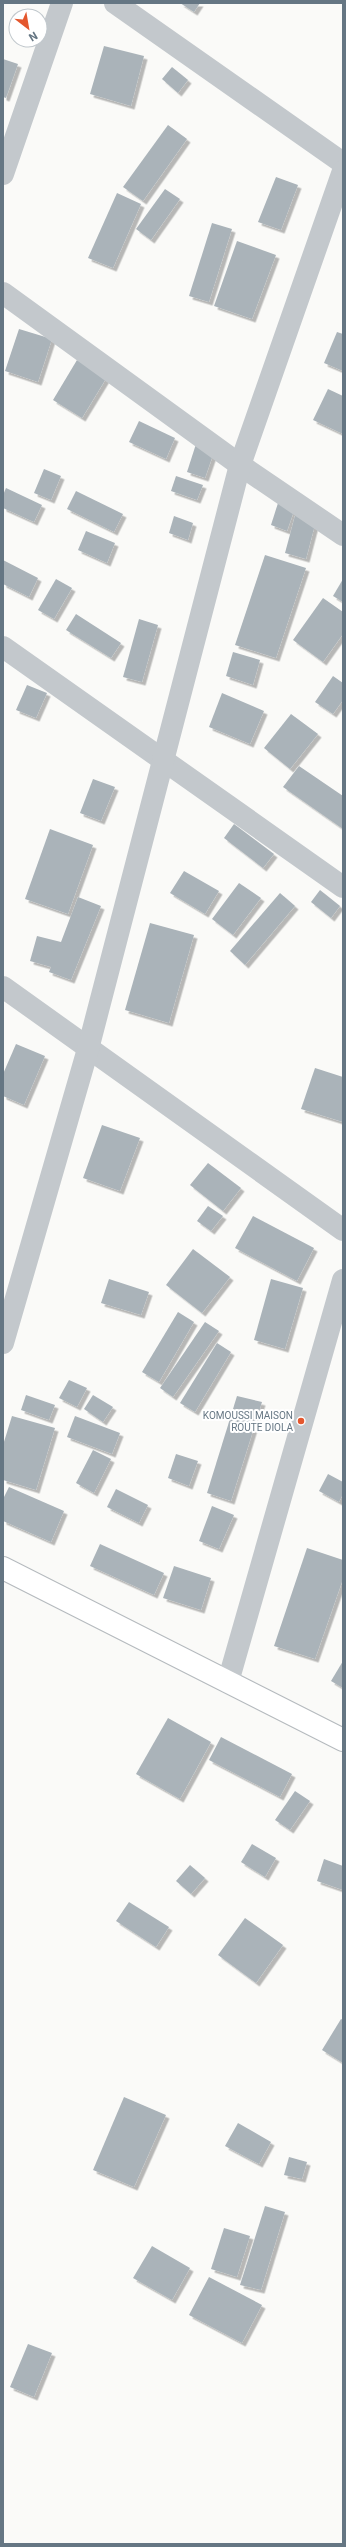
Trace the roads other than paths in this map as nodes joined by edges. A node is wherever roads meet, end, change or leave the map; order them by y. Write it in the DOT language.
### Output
graph roads {
  1 [pos="62,3"];
  2 [pos="116,3"];
  3 [pos="343,163"];
  4 [pos="343,171"];
  5 [pos="3,174"];
  6 [pos="3,292"];
  7 [pos="240,465"];
  8 [pos="343,535"];
  9 [pos="3,647"];
  10 [pos="164,762"];
  11 [pos="343,887"];
  12 [pos="3,987"];
  13 [pos="88,1049"];
  14 [pos="343,1230"];
  15 [pos="343,1280"];
  16 [pos="3,1343"];
  17 [pos="3,1568"];
  18 [pos="228,1682"];
  19 [pos="343,1740"];
  1 -- 5 [label="street"];
  2 -- 3 [label="street"];
  4 -- 7 [label="street"];
  6 -- 7 [label="street"];
  7 -- 8 [label="street"];
  7 -- 10 [label="street"];
  9 -- 10 [label="street"];
  10 -- 11 [label="street"];
  10 -- 13 [label="street"];
  12 -- 13 [label="street"];
  13 -- 14 [label="street"];
  13 -- 16 [label="street"];
  15 -- 18 [label="street"];
  17 -- 18 [label="main road"];
  18 -- 19 [label="main road"];
}
